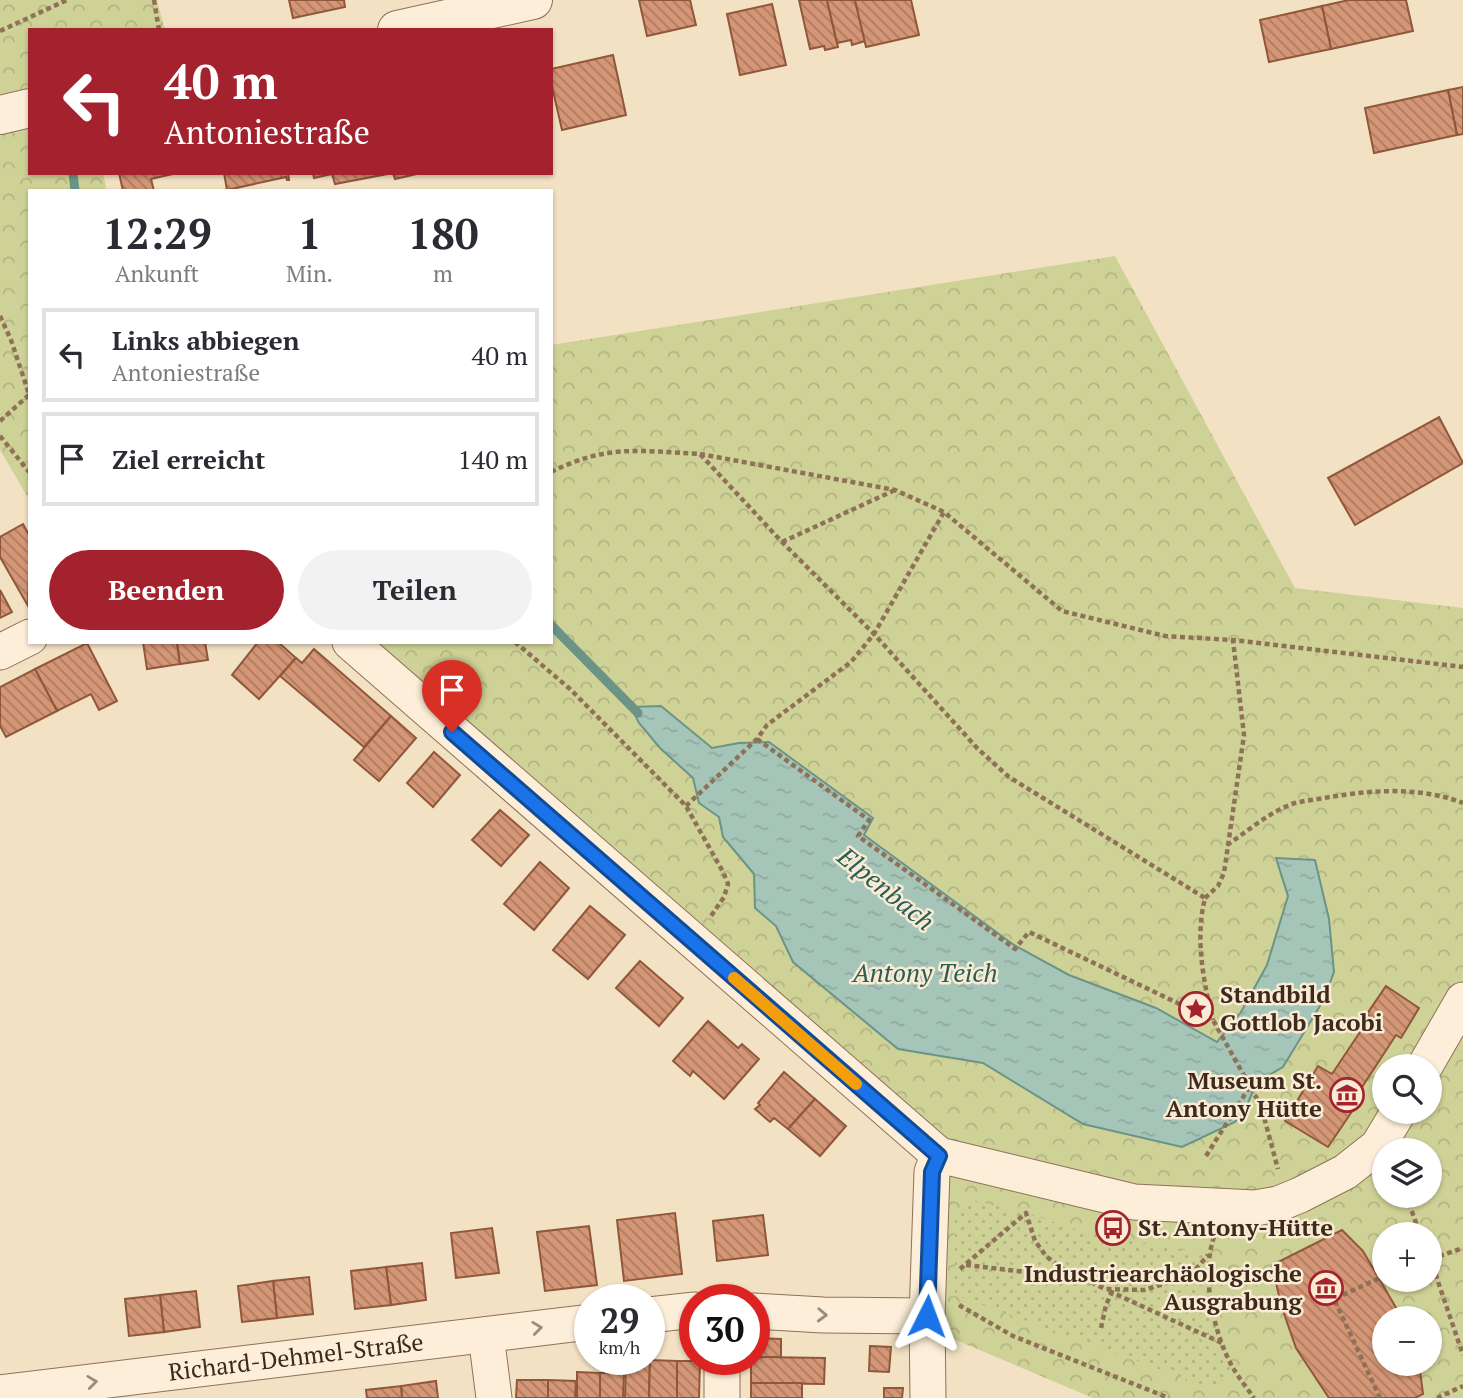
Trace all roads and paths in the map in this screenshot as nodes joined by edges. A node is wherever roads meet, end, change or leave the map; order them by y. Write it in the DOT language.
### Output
graph roads {
  1 [pos="67,0"];
  2 [pos="154,0"];
  3 [pos="533,0"];
  4 [pos="159,28"];
  5 [pos="406,28"];
  6 [pos="0,31"];
  7 [pos="28,108"];
  8 [pos="0,115"];
  9 [pos="0,316"];
  10 [pos="28,389"];
  11 [pos="28,397"];
  12 [pos="0,421"];
  13 [pos="0,436"];
  14 [pos="699,454"];
  15 [pos="28,471"];
  16 [pos="553,471"];
  17 [pos="895,490"];
  18 [pos="944,512"];
  19 [pos="782,542"];
  20 [pos="874,634"];
  21 [pos="28,638"];
  22 [pos="1233,640"];
  23 [pos="352,644"];
  24 [pos="517,644"];
  25 [pos="0,652"];
  26 [pos="1463,667"];
  27 [pos="757,739"];
  28 [pos="1463,803"];
  29 [pos="686,806"];
  30 [pos="1227,845"];
  31 [pos="1205,898"];
  32 [pos="692,942"];
  33 [pos="1463,1000"];
  34 [pos="1213,1020"];
  35 [pos="1432,1054"];
  36 [pos="1250,1086"];
  37 [pos="1391,1124"];
  38 [pos="939,1156"];
  39 [pos="1206,1156"];
  40 [pos="1288,1199"];
  41 [pos="1225,1207"];
  42 [pos="1463,1248"];
  43 [pos="1208,1255"];
  44 [pos="1442,1255"];
  45 [pos="965,1265"];
  46 [pos="1081,1279"];
  47 [pos="1372,1282"];
  48 [pos="1105,1289"];
  49 [pos="1112,1292"];
  50 [pos="1441,1292"];
  51 [pos="928,1293"];
  52 [pos="770,1312"];
  53 [pos="574,1324"];
  54 [pos="1101,1328"];
  55 [pos="486,1335"];
  56 [pos="1222,1343"];
  57 [pos="1463,1355"];
  58 [pos="722,1375"];
  59 [pos="1463,1386"];
  60 [pos="0,1393"];
  61 [pos="494,1398"];
  62 [pos="722,1398"];
  63 [pos="928,1398"];
  64 [pos="1169,1398"];
  65 [pos="1254,1398"];
  66 [pos="1380,1398"];
  67 [pos="1437,1398"];
  1 -- 6 [label="path"];
  2 -- 4 [label="path"];
  3 -- 5 [label="street"];
  7 -- 8 [label="street"];
  9 -- 10 [label="path"];
  11 -- 12 [label="path"];
  13 -- 15 [label="path"];
  14 -- 16 [label="path"];
  14 -- 17 [label="path"];
  14 -- 19 [label="path"];
  17 -- 18 [label="path"];
  17 -- 19 [label="path"];
  18 -- 20 [label="path"];
  18 -- 22 [label="path"];
  19 -- 20 [label="path"];
  20 -- 27 [label="path"];
  20 -- 31 [label="path"];
  21 -- 25 [label="street"];
  22 -- 26 [label="path"];
  22 -- 30 [label="path"];
  23 -- 32 [label="street"];
  24 -- 29 [label="path"];
  27 -- 29 [label="path"];
  27 -- 34 [label="path"];
  28 -- 30 [label="path"];
  29 -- 32 [label="path"];
  30 -- 31 [label="path"];
  31 -- 34 [label="path"];
  32 -- 38 [label="street"];
  33 -- 35 [label="street"];
  34 -- 36 [label="path"];
  36 -- 39 [label="path"];
  36 -- 40 [label="path"];
  37 -- 40 [label="street"];
  38 -- 41 [label="street"];
  38 -- 51 [label="street"];
  40 -- 41 [label="street"];
  41 -- 43 [label="path"];
  42 -- 44 [label="path"];
  43 -- 48 [label="path"];
  43 -- 56 [label="path"];
  45 -- 46 [label="path"];
  45 -- 46 [label="path"];
  45 -- 51 [label="path"];
  46 -- 48 [label="path"];
  47 -- 66 [label="path"];
  48 -- 49 [label="path"];
  49 -- 54 [label="path"];
  49 -- 56 [label="path"];
  50 -- 57 [label="path"];
  52 -- 51 [label="street, one-way"];
  51 -- 63 [label="street"];
  51 -- 64 [label="path"];
  55 -- 53 [label="street, Richard-Dehmel-Straße, one-way"];
  60 -- 55 [label="street, Richard-Dehmel-Straße, one-way"];
  55 -- 61 [label="street"];
  56 -- 65 [label="path"];
  58 -- 62 [label="street"];
  59 -- 67 [label="path"];
}
